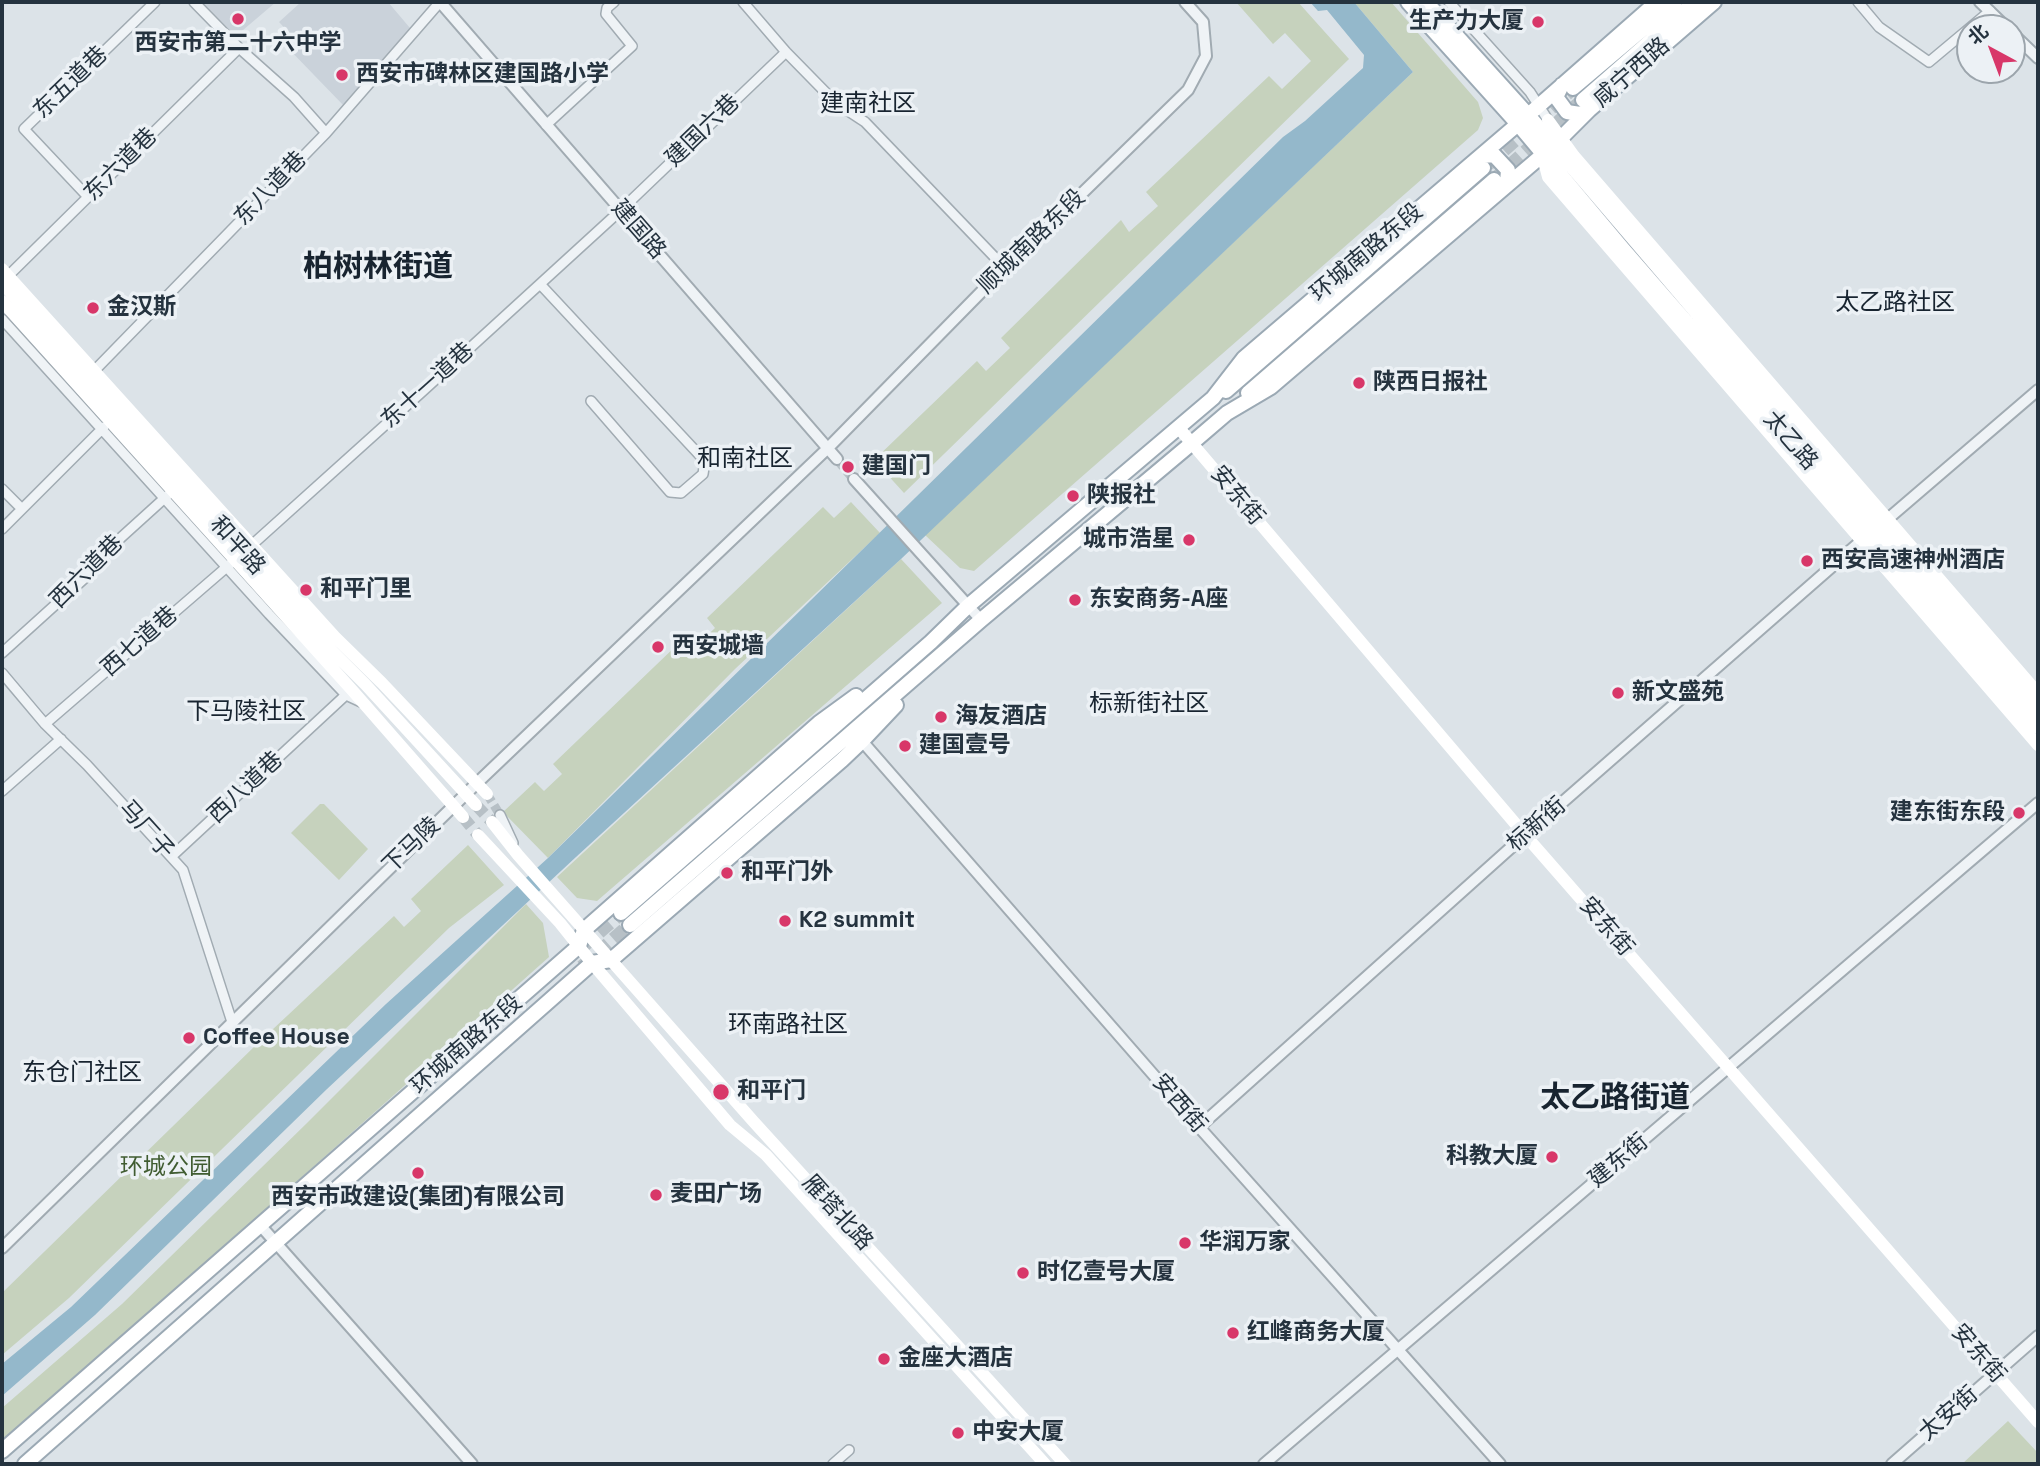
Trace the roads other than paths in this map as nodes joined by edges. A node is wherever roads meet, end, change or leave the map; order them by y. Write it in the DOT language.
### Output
graph roads {
  1 [pos="155,2"];
  2 [pos="194,2"];
  3 [pos="440,2"];
  4 [pos="614,2"];
  5 [pos="743,2"];
  6 [pos="1185,2"];
  7 [pos="1408,2"];
  8 [pos="1426,2"];
  9 [pos="1449,2"];
  10 [pos="1657,2"];
  11 [pos="1675,2"];
  12 [pos="1695,2"];
  13 [pos="1714,2"];
  14 [pos="1858,2"];
  15 [pos="1980,2"];
  16 [pos="1990,11"];
  17 [pos="1993,14"];
  18 [pos="239,48"];
  19 [pos="786,52"];
  20 [pos="1568,86"];
  21 [pos="1586,105"];
  22 [pos="1528,115"];
  23 [pos="1548,120"];
  24 [pos="546,125"];
  25 [pos="326,133"];
  26 [pos="1552,146"];
  27 [pos="1482,162"];
  28 [pos="1500,182"];
  29 [pos="88,197"];
  30 [pos="621,210"];
  31 [pos="1005,268"];
  32 [pos="3,277"];
  33 [pos="540,284"];
  34 [pos="2,301"];
  35 [pos="2,319"];
  36 [pos="94,370"];
  37 [pos="2038,390"];
  38 [pos="591,401"];
  39 [pos="106,425"];
  40 [pos="1178,427"];
  41 [pos="1192,443"];
  42 [pos="827,449"];
  43 [pos="837,459"];
  44 [pos="854,479"];
  45 [pos="2,489"];
  46 [pos="168,494"];
  47 [pos="22,509"];
  48 [pos="2,529"];
  49 [pos="1875,530"];
  50 [pos="239,557"];
  51 [pos="968,606"];
  52 [pos="981,620"];
  53 [pos="930,642"];
  54 [pos="2,653"];
  55 [pos="944,653"];
  56 [pos="2,673"];
  57 [pos="349,692"];
  58 [pos="2038,693"];
  59 [pos="2038,708"];
  60 [pos="45,724"];
  61 [pos="2038,727"];
  62 [pos="61,739"];
  63 [pos="862,741"];
  64 [pos="2038,745"];
  65 [pos="477,783"];
  66 [pos="2,791"];
  67 [pos="466,794"];
  68 [pos="487,794"];
  69 [pos="2038,803"];
  70 [pos="476,805"];
  71 [pos="453,806"];
  72 [pos="463,817"];
  73 [pos="496,819"];
  74 [pos="478,835"];
  75 [pos="1525,835"];
  76 [pos="171,857"];
  77 [pos="584,930"];
  78 [pos="579,946"];
  79 [pos="611,960"];
  80 [pos="592,964"];
  81 [pos="232,1022"];
  82 [pos="1729,1068"];
  83 [pos="1199,1127"];
  84 [pos="260,1226"];
  85 [pos="275,1244"];
  86 [pos="2,1248"];
  87 [pos="2038,1336"];
  88 [pos="1399,1350"];
  89 [pos="1995,1374"];
  90 [pos="2038,1422"];
  91 [pos="849,1450"];
  92 [pos="2,1451"];
  93 [pos="25,1464"];
  94 [pos="472,1464"];
  95 [pos="833,1464"];
  96 [pos="1045,1464"];
  97 [pos="1066,1464"];
  98 [pos="1264,1464"];
  99 [pos="1500,1464"];
  100 [pos="1892,1464"];
  1 -- 29 [label="street, 东五道巷"];
  2 -- 18 [label="street"];
  3 -- 24 [label="street, 建国路"];
  3 -- 25 [label="street, 东八道巷"];
  4 -- 24 [label="street"];
  5 -- 19 [label="street"];
  6 -- 31 [label="street, 顺城南路东段"];
  7 -- 22 [label="main road"];
  8 -- 22 [label="main road"];
  9 -- 22 [label="street"];
  10 -- 20 [label="main road, 咸宁西路"];
  11 -- 20 [label="main road, 咸宁西路"];
  12 -- 21 [label="main road, 咸宁西路"];
  13 -- 21 [label="main road, 咸宁西路"];
  14 -- 16 [label="street"];
  15 -- 16 [label="street"];
  16 -- 17 [label="street"];
  18 -- 25 [label="street"];
  18 -- 29 [label="street, 东六道巷"];
  19 -- 30 [label="street, 建国六巷"];
  19 -- 31 [label="street"];
  20 -- 21 [label="main road"];
  20 -- 22 [label="main road, 咸宁西路"];
  21 -- 26 [label="main road, 咸宁西路"];
  22 -- 23 [label="street"];
  22 -- 26 [label="main road, 太乙路"];
  22 -- 27 [label="main road, 环城南路东段"];
  23 -- 26 [label="main road"];
  24 -- 30 [label="street, 建国路"];
  25 -- 36 [label="street, 东八道巷"];
  26 -- 28 [label="main road, 环城南路东段"];
  26 -- 49 [label="main road, 太乙路"];
  26 -- 49 [label="main road"];
  27 -- 28 [label="main road"];
  27 -- 40 [label="main road, 环城南路东段"];
  28 -- 41 [label="main road, 环城南路东段"];
  29 -- 32 [label="street, 东六道巷"];
  30 -- 33 [label="street, 东十一道巷"];
  30 -- 42 [label="street, 建国路"];
  31 -- 42 [label="street, 顺城南路东段"];
  32 -- 36 [label="main road"];
  32 -- 50 [label="main road, 和平路"];
  33 -- 38 [label="street"];
  33 -- 50 [label="street, 东十一道巷"];
  34 -- 39 [label="main road, 和平路"];
  35 -- 39 [label="street"];
  36 -- 50 [label="main road"];
  37 -- 49 [label="street, 标新街"];
  39 -- 46 [label="main road, 和平路"];
  39 -- 47 [label="street"];
  40 -- 41 [label="main road, 安东街"];
  40 -- 51 [label="main road, 环城南路东段"];
  41 -- 52 [label="main road, 环城南路东段"];
  41 -- 75 [label="main road, 安东街"];
  42 -- 43 [label="street, 建国路"];
  42 -- 65 [label="street, 下马陵"];
  44 -- 51 [label="street"];
  45 -- 47 [label="street"];
  46 -- 50 [label="main road, 和平路"];
  46 -- 54 [label="street, 西六道巷"];
  47 -- 48 [label="street"];
  49 -- 58 [label="main road"];
  49 -- 59 [label="main road, 太乙路"];
  49 -- 61 [label="main road, 太乙路"];
  49 -- 64 [label="main road"];
  49 -- 75 [label="street, 标新街"];
  50 -- 57 [label="main road, 和平路"];
  50 -- 60 [label="street, 西七道巷"];
  50 -- 65 [label="main road"];
  50 -- 67 [label="main road, 和平路"];
  51 -- 52 [label="street"];
  51 -- 53 [label="main road, 环城南路东段"];
  52 -- 55 [label="main road, 环城南路东段"];
  53 -- 55 [label="main road, 环城南路东段"];
  53 -- 77 [label="main road, 环城南路东段"];
  55 -- 63 [label="main road, 环城南路东段"];
  56 -- 60 [label="street, 马厂子"];
  57 -- 71 [label="main road, 和平路"];
  57 -- 76 [label="street, 西八道巷"];
  60 -- 62 [label="street, 马厂子"];
  62 -- 66 [label="street"];
  62 -- 76 [label="street, 马厂子"];
  63 -- 79 [label="main road, 环城南路东段"];
  63 -- 83 [label="street, 安西街"];
  65 -- 67 [label="street, 下马陵"];
  65 -- 68 [label="main road"];
  67 -- 70 [label="main road, 和平路"];
  67 -- 71 [label="street, 下马陵"];
  69 -- 82 [label="street, 建东街"];
  71 -- 72 [label="main road, 和平路"];
  71 -- 81 [label="street, 下马陵"];
  73 -- 77 [label="main road, 雁塔北路"];
  74 -- 78 [label="main road"];
  75 -- 82 [label="main road, 安东街"];
  75 -- 83 [label="street, 标新街"];
  76 -- 81 [label="street, 马厂子"];
  77 -- 78 [label="main road"];
  77 -- 79 [label="main road, 雁塔北路"];
  78 -- 80 [label="main road"];
  78 -- 84 [label="main road, 环城南路东段"];
  79 -- 80 [label="main road, 环城南路东段"];
  79 -- 97 [label="main road, 雁塔北路"];
  80 -- 85 [label="main road, 环城南路东段"];
  80 -- 96 [label="main road, 雁塔北路"];
  81 -- 86 [label="street, 下马陵"];
  82 -- 88 [label="street, 建东街"];
  82 -- 89 [label="main road, 安东街"];
  83 -- 88 [label="street, 安西街"];
  84 -- 85 [label="street"];
  84 -- 92 [label="main road, 环城南路东段"];
  85 -- 93 [label="main road, 环城南路东段"];
  85 -- 94 [label="street"];
  87 -- 89 [label="street, 太安街"];
  88 -- 98 [label="street, 建东街"];
  88 -- 99 [label="street, 安西街"];
  89 -- 90 [label="main road, 安东街"];
  89 -- 100 [label="street, 太安街"];
  91 -- 95 [label="street"];
}
